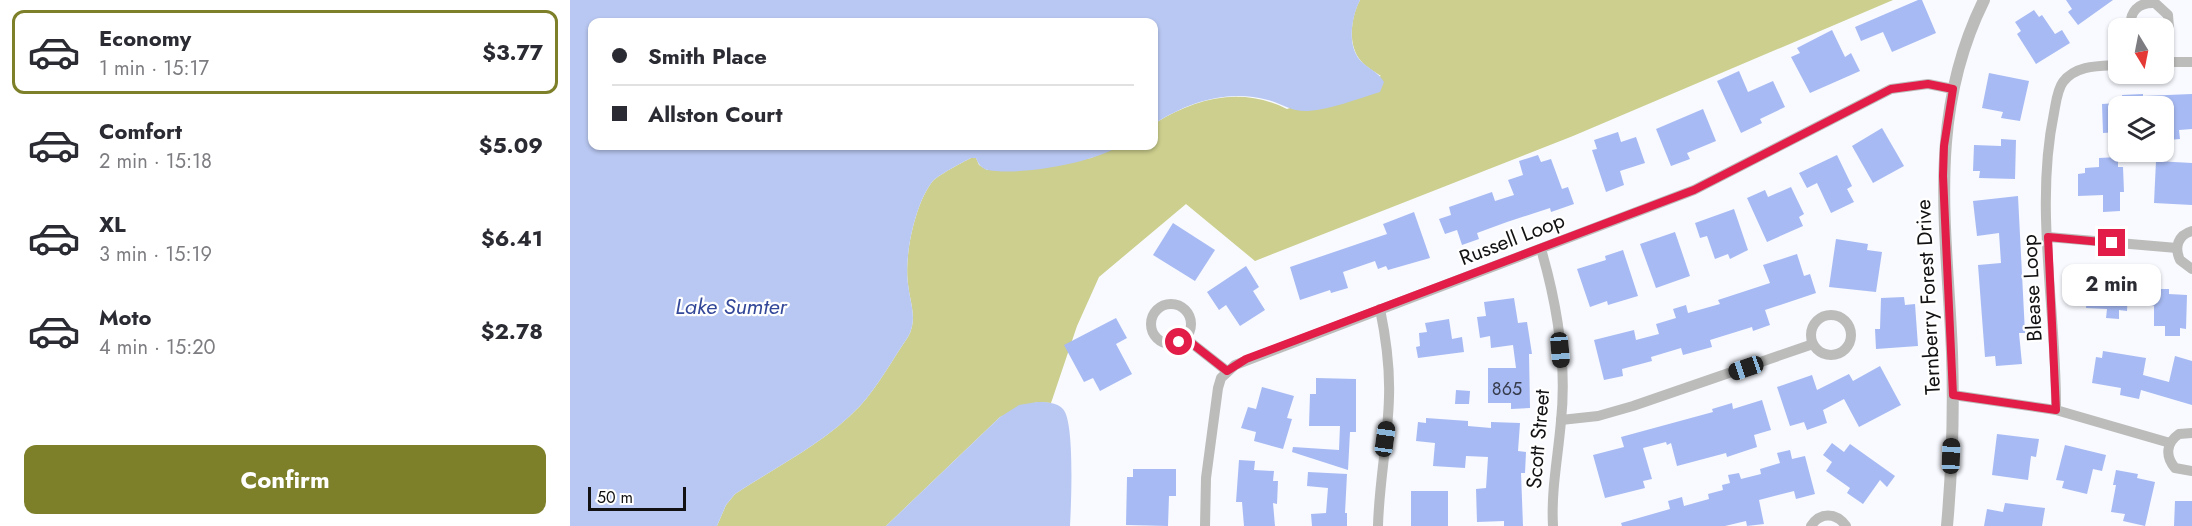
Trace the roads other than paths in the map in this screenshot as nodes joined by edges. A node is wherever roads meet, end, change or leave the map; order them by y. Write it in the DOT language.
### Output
graph roads {
  1 [pos="1984,0"];
  2 [pos="2131,18"];
  3 [pos="2168,18"];
  4 [pos="2174,62"];
  5 [pos="2192,62"];
  6 [pos="2108,66"];
  7 [pos="1953,89"];
  8 [pos="2192,231"];
  9 [pos="2048,237"];
  10 [pos="2177,248"];
  11 [pos="1541,249"];
  12 [pos="2192,269"];
  13 [pos="1380,309"];
  14 [pos="1185,338"];
  15 [pos="1813,344"];
  16 [pos="1227,371"];
  17 [pos="1953,395"];
  18 [pos="2056,410"];
  19 [pos="1561,420"];
  20 [pos="2192,433"];
  21 [pos="2170,443"];
  22 [pos="2192,471"];
  23 [pos="1205,526"];
  24 [pos="1378,526"];
  25 [pos="1553,526"];
  26 [pos="1810,526"];
  27 [pos="1846,526"];
  28 [pos="1947,526"];
  1 -- 7 [label="street, Ternberry Forest Drive"];
  2 -- 3 [label="street"];
  4 -- 5 [label="street"];
  6 -- 9 [label="street, Blease Loop"];
  7 -- 11 [label="street, Russell Loop"];
  7 -- 17 [label="street, Ternberry Forest Drive"];
  8 -- 10 [label="street"];
  9 -- 10 [label="street"];
  9 -- 18 [label="street, Blease Loop"];
  10 -- 12 [label="street"];
  11 -- 13 [label="street, Russell Loop"];
  11 -- 19 [label="street, Scott Street"];
  13 -- 16 [label="street, Russell Loop"];
  13 -- 24 [label="street"];
  14 -- 16 [label="street"];
  15 -- 19 [label="street"];
  16 -- 23 [label="street"];
  17 -- 18 [label="street"];
  17 -- 28 [label="street, Ternberry Forest Drive"];
  18 -- 21 [label="street"];
  19 -- 25 [label="street, Scott Street"];
  20 -- 21 [label="street"];
  21 -- 22 [label="street"];
  26 -- 27 [label="street"];
}
